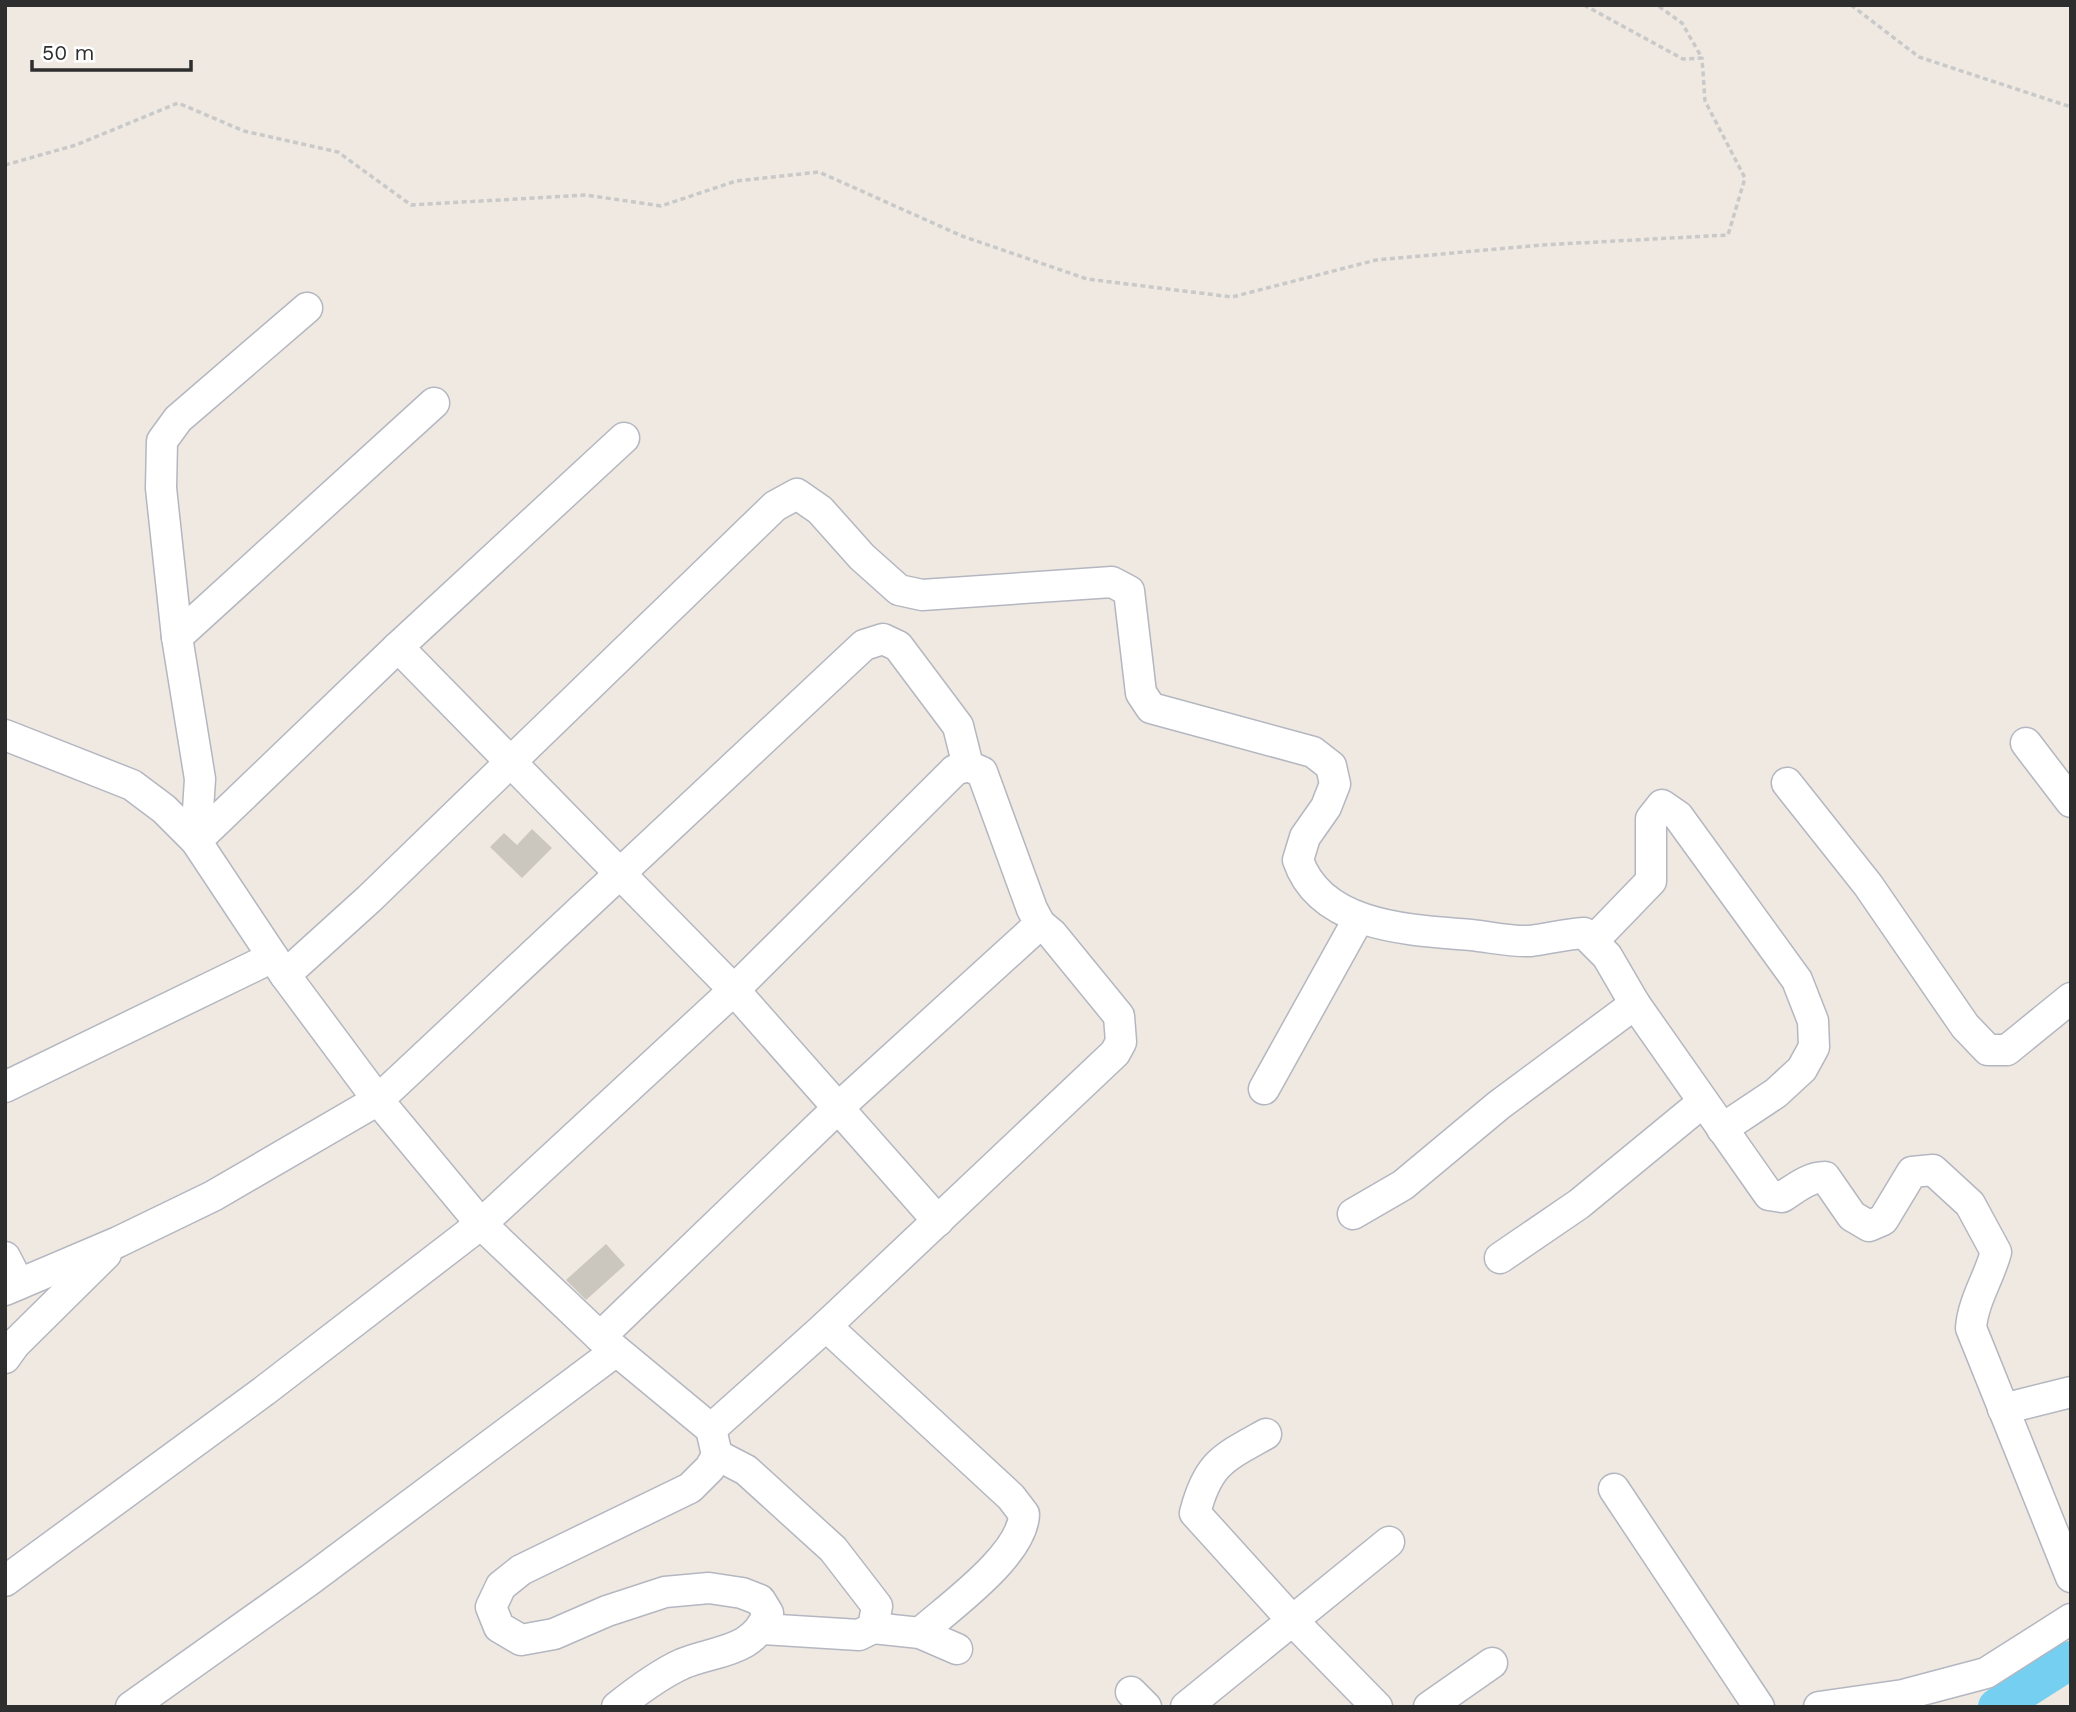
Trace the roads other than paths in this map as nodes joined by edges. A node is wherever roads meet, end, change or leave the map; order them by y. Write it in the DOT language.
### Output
graph roads {
  1 [pos="307,308"];
  2 [pos="434,403"];
  3 [pos="624,438"];
  4 [pos="177,637"];
  5 [pos="398,647"];
  6 [pos="5,735"];
  7 [pos="2026,743"];
  8 [pos="508,762"];
  9 [pos="968,766"];
  10 [pos="1787,783"];
  11 [pos="2071,802"];
  12 [pos="196,841"];
  13 [pos="618,874"];
  14 [pos="1359,918"];
  15 [pos="1040,924"];
  16 [pos="1594,940"];
  17 [pos="279,966"];
  18 [pos="734,989"];
  19 [pos="2071,998"];
  20 [pos="1635,1004"];
  21 [pos="5,1087"];
  22 [pos="1264,1089"];
  23 [pos="378,1100"];
  24 [pos="1703,1102"];
  25 [pos="839,1107"];
  26 [pos="1722,1129"];
  27 [pos="1353,1214"];
  28 [pos="938,1220"];
  29 [pos="481,1224"];
  30 [pos="118,1242"];
  31 [pos="5,1257"];
  32 [pos="1500,1258"];
  33 [pos="12,1287"];
  34 [pos="826,1326"];
  35 [pos="608,1344"];
  36 [pos="5,1358"];
  37 [pos="2071,1392"];
  38 [pos="2003,1409"];
  39 [pos="1266,1434"];
  40 [pos="714,1442"];
  41 [pos="1614,1489"];
  42 [pos="1390,1542"];
  43 [pos="2071,1577"];
  44 [pos="5,1581"];
  45 [pos="1291,1619"];
  46 [pos="2071,1619"];
  47 [pos="873,1628"];
  48 [pos="762,1629"];
  49 [pos="920,1633"];
  50 [pos="957,1649"];
  51 [pos="1492,1663"];
  52 [pos="131,1707"];
  53 [pos="617,1707"];
  54 [pos="1186,1707"];
  55 [pos="1377,1707"];
  56 [pos="1429,1707"];
  57 [pos="1759,1707"];
  58 [pos="1819,1707"];
  1 -- 4 [label="street"];
  2 -- 4 [label="street"];
  3 -- 5 [label="street"];
  4 -- 12 [label="street"];
  5 -- 8 [label="street"];
  5 -- 12 [label="street"];
  6 -- 12 [label="street"];
  7 -- 11 [label="street"];
  8 -- 13 [label="street"];
  8 -- 14 [label="street"];
  8 -- 17 [label="street"];
  9 -- 13 [label="street"];
  9 -- 15 [label="street"];
  9 -- 18 [label="street"];
  10 -- 19 [label="street"];
  12 -- 17 [label="street"];
  13 -- 18 [label="street"];
  13 -- 23 [label="street"];
  14 -- 16 [label="street"];
  14 -- 22 [label="street"];
  15 -- 25 [label="street"];
  15 -- 28 [label="street"];
  16 -- 20 [label="street"];
  16 -- 26 [label="street"];
  17 -- 21 [label="street"];
  17 -- 23 [label="street"];
  18 -- 25 [label="street"];
  18 -- 29 [label="street"];
  20 -- 24 [label="street"];
  20 -- 27 [label="street"];
  23 -- 29 [label="street"];
  23 -- 30 [label="street"];
  24 -- 26 [label="street"];
  24 -- 32 [label="street"];
  25 -- 28 [label="street"];
  25 -- 35 [label="street"];
  26 -- 38 [label="street"];
  28 -- 34 [label="street"];
  29 -- 35 [label="street"];
  29 -- 44 [label="street"];
  30 -- 33 [label="street"];
  30 -- 36 [label="street"];
  31 -- 33 [label="street"];
  34 -- 40 [label="street"];
  34 -- 49 [label="street"];
  35 -- 40 [label="street"];
  35 -- 52 [label="street"];
  37 -- 38 [label="street"];
  38 -- 43 [label="street"];
  39 -- 45 [label="street"];
  40 -- 47 [label="street"];
  40 -- 48 [label="street"];
  41 -- 57 [label="street"];
  42 -- 45 [label="street"];
  45 -- 54 [label="street"];
  45 -- 55 [label="street"];
  46 -- 58 [label="street"];
  47 -- 48 [label="street"];
  47 -- 49 [label="street"];
  48 -- 53 [label="street"];
  49 -- 50 [label="street"];
  51 -- 56 [label="street"];
}
